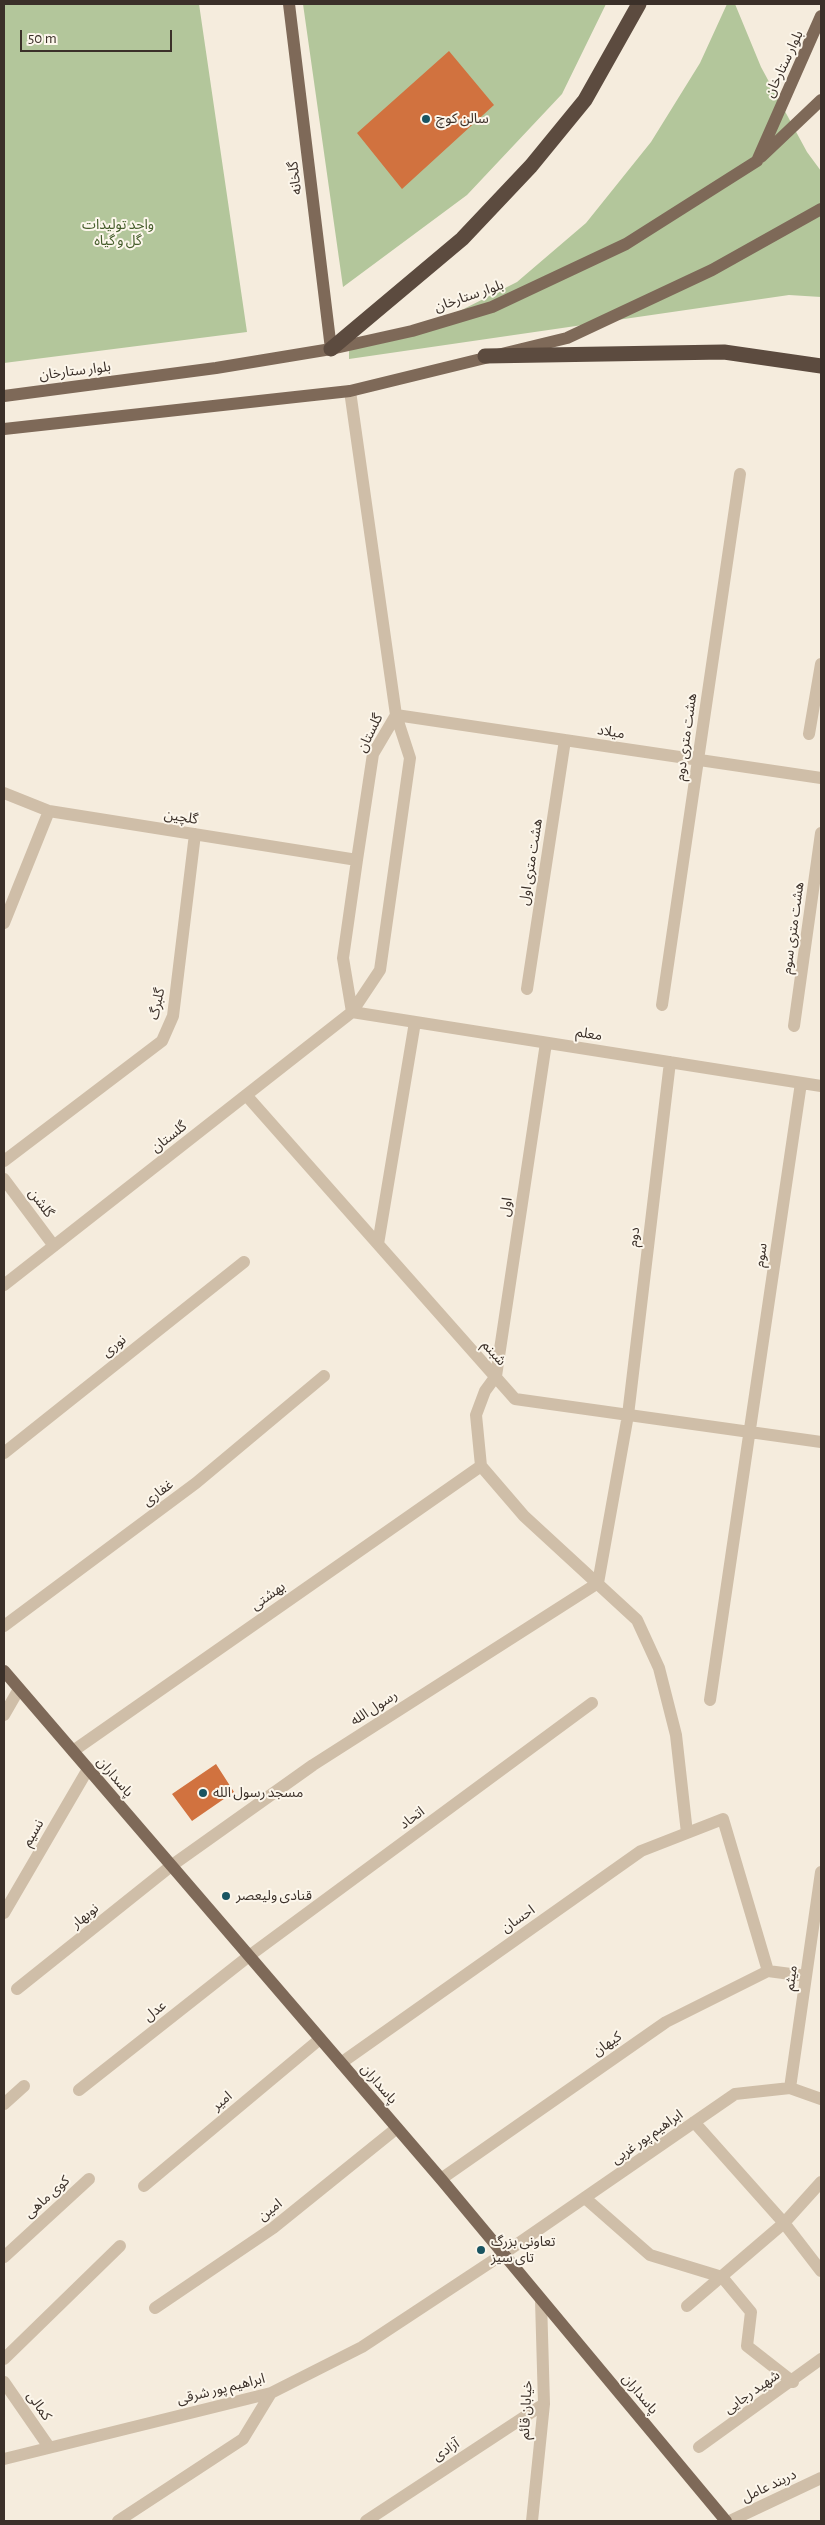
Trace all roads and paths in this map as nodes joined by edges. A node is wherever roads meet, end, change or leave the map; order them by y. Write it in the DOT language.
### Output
graph roads {
  1 [pos="289,4"];
  2 [pos="639,4"];
  3 [pos="821,16"];
  4 [pos="821,100"];
  5 [pos="756,161"];
  6 [pos="821,209"];
  7 [pos="331,349"];
  8 [pos="485,356"];
  9 [pos="821,366"];
  10 [pos="350,391"];
  11 [pos="4,396"];
  12 [pos="4,428"];
  13 [pos="740,474"];
  14 [pos="821,664"];
  15 [pos="396,715"];
  16 [pos="808,734"];
  17 [pos="565,740"];
  18 [pos="698,760"];
  19 [pos="821,778"];
  20 [pos="4,793"];
  21 [pos="48,811"];
  22 [pos="195,834"];
  23 [pos="821,834"];
  24 [pos="357,860"];
  25 [pos="4,924"];
  26 [pos="527,989"];
  27 [pos="662,1005"];
  28 [pos="352,1012"];
  29 [pos="415,1022"];
  30 [pos="794,1026"];
  31 [pos="546,1043"];
  32 [pos="670,1062"];
  33 [pos="801,1083"];
  34 [pos="821,1086"];
  35 [pos="246,1095"];
  36 [pos="4,1161"];
  37 [pos="4,1179"];
  38 [pos="378,1244"];
  39 [pos="54,1246"];
  40 [pos="244,1262"];
  41 [pos="4,1285"];
  42 [pos="324,1376"];
  43 [pos="496,1376"];
  44 [pos="628,1415"];
  45 [pos="751,1432"];
  46 [pos="821,1442"];
  47 [pos="4,1453"];
  48 [pos="481,1466"];
  49 [pos="598,1583"];
  50 [pos="4,1626"];
  51 [pos="4,1671"];
  52 [pos="19,1689"];
  53 [pos="710,1700"];
  54 [pos="592,1703"];
  55 [pos="4,1715"];
  56 [pos="73,1751"];
  57 [pos="88,1769"];
  58 [pos="687,1833"];
  59 [pos="171,1866"];
  60 [pos="821,1872"];
  61 [pos="4,1913"];
  62 [pos="249,1956"];
  63 [pos="768,1971"];
  64 [pos="806,1976"];
  65 [pos="17,1989"];
  66 [pos="320,2039"];
  67 [pos="341,2063"];
  68 [pos="24,2086"];
  69 [pos="790,2088"];
  70 [pos="79,2090"];
  71 [pos="821,2099"];
  72 [pos="4,2104"];
  73 [pos="694,2122"];
  74 [pos="397,2128"];
  75 [pos="89,2179"];
  76 [pos="441,2179"];
  77 [pos="821,2182"];
  78 [pos="144,2186"];
  79 [pos="585,2198"];
  80 [pos="784,2223"];
  81 [pos="120,2246"];
  82 [pos="503,2254"];
  83 [pos="4,2257"];
  84 [pos="821,2271"];
  85 [pos="722,2277"];
  86 [pos="542,2300"];
  87 [pos="687,2306"];
  88 [pos="155,2308"];
  89 [pos="821,2359"];
  90 [pos="4,2360"];
  91 [pos="4,2382"];
  92 [pos="792,2382"];
  93 [pos="271,2392"];
  94 [pos="544,2404"];
  95 [pos="49,2447"];
  96 [pos="699,2447"];
  97 [pos="4,2459"];
  98 [pos="821,2478"];
  99 [pos="723,2520"];
  100 [pos="118,2521"];
  101 [pos="366,2521"];
  102 [pos="532,2521"];
  1 -- 7 [label="main road, گلخانه"];
  2 -- 7 [label="highway"];
  3 -- 5 [label="main road, بلوار ستارخان"];
  4 -- 5 [label="main road"];
  5 -- 7 [label="main road, بلوار ستارخان"];
  6 -- 8 [label="main road"];
  7 -- 11 [label="main road, بلوار ستارخان"];
  8 -- 9 [label="highway"];
  8 -- 10 [label="main road"];
  10 -- 12 [label="main road"];
  10 -- 15 [label="street"];
  13 -- 18 [label="street, هشت متری دوم"];
  14 -- 16 [label="street"];
  15 -- 17 [label="street, میلاد"];
  15 -- 24 [label="street, گلستان"];
  15 -- 28 [label="street, گلستان"];
  17 -- 18 [label="street, میلاد"];
  17 -- 26 [label="street, هشت متری اول"];
  18 -- 19 [label="street, میلاد"];
  18 -- 27 [label="street, هشت متری دوم"];
  20 -- 21 [label="street, گلچین"];
  21 -- 22 [label="street, گلچین"];
  21 -- 25 [label="street"];
  22 -- 24 [label="street, گلچین"];
  22 -- 36 [label="street, گلبرگ"];
  23 -- 30 [label="street, هشت متری سوم"];
  24 -- 28 [label="street, گلستان"];
  28 -- 29 [label="street, معلم"];
  28 -- 35 [label="street, گلستان"];
  29 -- 31 [label="street, معلم"];
  29 -- 38 [label="street"];
  31 -- 32 [label="street, معلم"];
  31 -- 43 [label="street, اول"];
  32 -- 33 [label="street, معلم"];
  32 -- 44 [label="street, دوم"];
  33 -- 34 [label="street, معلم"];
  33 -- 45 [label="street, سوم"];
  35 -- 38 [label="street, شبنم"];
  35 -- 39 [label="street, گلستان"];
  37 -- 39 [label="street, گلشن"];
  38 -- 43 [label="street, شبنم"];
  39 -- 41 [label="street, گلستان"];
  40 -- 47 [label="street, نوری"];
  42 -- 50 [label="street, غفاری"];
  43 -- 44 [label="street, شبنم"];
  43 -- 48 [label="street"];
  44 -- 45 [label="street, شبنم"];
  44 -- 49 [label="street, دوم"];
  45 -- 46 [label="street, شبنم"];
  45 -- 53 [label="street, سوم"];
  48 -- 49 [label="street"];
  48 -- 56 [label="street, بهشتی"];
  49 -- 58 [label="street"];
  49 -- 59 [label="street, رسول الله"];
  51 -- 52 [label="main road, پاسداران"];
  52 -- 55 [label="street"];
  52 -- 56 [label="main road, پاسداران"];
  54 -- 62 [label="street, اتحاد"];
  56 -- 57 [label="main road, پاسداران"];
  57 -- 59 [label="main road, پاسداران"];
  57 -- 61 [label="street, نسیم"];
  58 -- 63 [label="street, احسان"];
  58 -- 67 [label="street, احسان"];
  59 -- 62 [label="main road, پاسداران"];
  59 -- 65 [label="street, نوبهار"];
  60 -- 64 [label="street, میثم"];
  62 -- 66 [label="main road, پاسداران"];
  62 -- 70 [label="street, عدل"];
  63 -- 64 [label="street"];
  63 -- 76 [label="street, کیهان"];
  64 -- 69 [label="street, میثم"];
  66 -- 67 [label="main road, پاسداران"];
  66 -- 78 [label="street, امیر"];
  67 -- 74 [label="main road, پاسداران"];
  68 -- 72 [label="street"];
  69 -- 71 [label="street, ابراهیم پور غربی"];
  69 -- 73 [label="street, ابراهیم پور غربی"];
  73 -- 79 [label="street, ابراهیم پور غربی"];
  73 -- 80 [label="street"];
  74 -- 76 [label="main road, پاسداران"];
  74 -- 88 [label="street, امین"];
  75 -- 83 [label="street, کوی ماهی"];
  76 -- 82 [label="main road, پاسداران"];
  77 -- 80 [label="street"];
  79 -- 82 [label="street, ابراهیم پور غربی"];
  79 -- 85 [label="street"];
  80 -- 84 [label="street"];
  80 -- 85 [label="street"];
  81 -- 90 [label="street"];
  82 -- 86 [label="main road, پاسداران"];
  82 -- 93 [label="street, ابراهیم پور شرقی"];
  85 -- 87 [label="street"];
  85 -- 92 [label="street"];
  86 -- 94 [label="street, خیابان قائم"];
  86 -- 99 [label="main road, پاسداران"];
  89 -- 92 [label="street, شهید رجایی"];
  91 -- 95 [label="street, کمالی"];
  92 -- 96 [label="street, شهید رجایی"];
  93 -- 95 [label="street, ابراهیم پور شرقی"];
  93 -- 100 [label="street"];
  94 -- 101 [label="street, آزادی"];
  94 -- 102 [label="street, خیابان قائم"];
  95 -- 97 [label="street, ابراهیم پور شرقی"];
  98 -- 99 [label="street, دربند عامل"];
}
